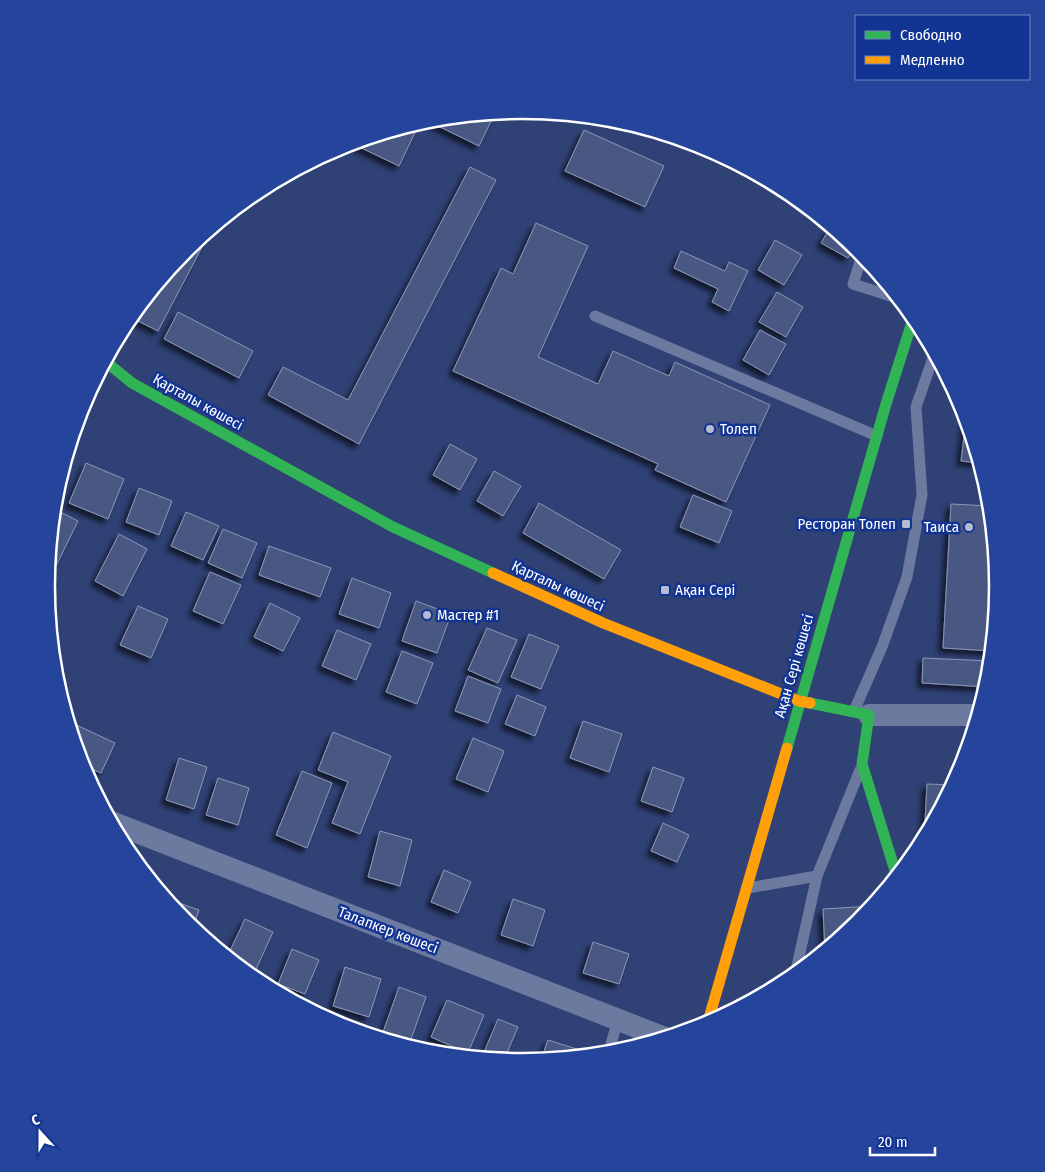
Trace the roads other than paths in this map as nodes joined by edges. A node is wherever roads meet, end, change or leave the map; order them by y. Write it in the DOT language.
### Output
graph roads {
  1 [pos="859,262"];
  2 [pos="888,295"];
  3 [pos="595,316"];
  4 [pos="911,326"];
  5 [pos="932,361"];
  6 [pos="111,365"];
  7 [pos="105,376"];
  8 [pos="132,383"];
  9 [pos="877,436"];
  10 [pos="799,701"];
  11 [pos="862,713"];
  12 [pos="972,715"];
  13 [pos="862,764"];
  14 [pos="122,826"];
  15 [pos="894,869"];
  16 [pos="817,876"];
  17 [pos="746,888"];
  18 [pos="797,964"];
  19 [pos="710,1014"];
  20 [pos="618,1020"];
  21 [pos="655,1034"];
  22 [pos="610,1046"];
  1 -- 2 [label="lane"];
  3 -- 9 [label="lane"];
  4 -- 9 [label="street, Ақан Сері көшесі"];
  5 -- 11 [label="lane"];
  6 -- 8 [label="street, Қарталы көшесі"];
  7 -- 8 [label="street"];
  8 -- 10 [label="street, Қарталы көшесі"];
  9 -- 10 [label="street, Ақан Сері көшесі"];
  10 -- 11 [label="street, Қарталы көшесі"];
  10 -- 17 [label="street, Ақан Сері көшесі"];
  11 -- 12 [label="street"];
  11 -- 13 [label="street"];
  13 -- 15 [label="street"];
  13 -- 16 [label="lane"];
  14 -- 20 [label="street, Талапкер көшесі"];
  16 -- 17 [label="lane"];
  16 -- 18 [label="lane"];
  17 -- 19 [label="street, Ақан Сері көшесі"];
  20 -- 21 [label="street, Талапкер көшесі"];
  20 -- 22 [label="lane"];
}
